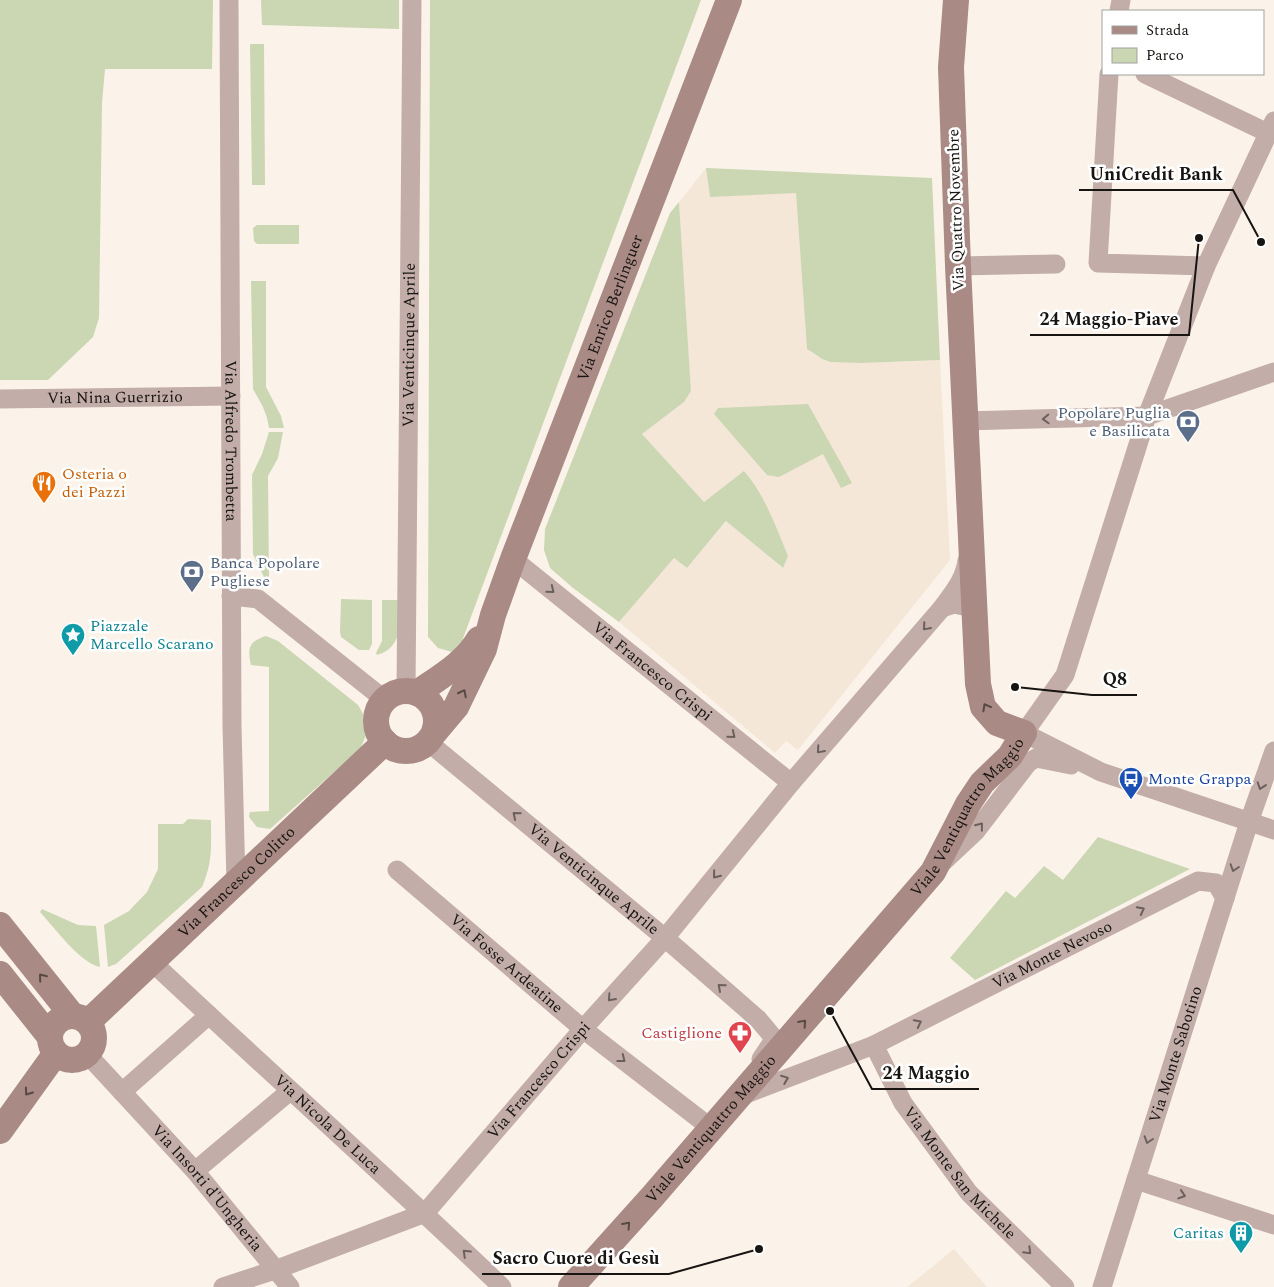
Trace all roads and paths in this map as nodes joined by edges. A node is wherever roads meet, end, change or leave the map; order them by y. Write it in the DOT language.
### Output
graph roads {
  1 [pos="229,0"];
  2 [pos="412,0"];
  3 [pos="729,0"];
  4 [pos="956,0"];
  5 [pos="1108,75"];
  6 [pos="1147,75"];
  7 [pos="1271,127"];
  8 [pos="1056,264"];
  9 [pos="958,266"];
  10 [pos="1206,266"];
  11 [pos="1274,372"];
  12 [pos="231,396"];
  13 [pos="0,399"];
  14 [pos="1147,416"];
  15 [pos="966,421"];
  16 [pos="971,531"];
  17 [pos="513,559"];
  18 [pos="231,596"];
  19 [pos="942,608"];
  20 [pos="493,615"];
  21 [pos="975,620"];
  22 [pos="403,694"];
  23 [pos="1024,733"];
  24 [pos="431,737"];
  25 [pos="384,742"];
  26 [pos="1274,751"];
  27 [pos="1102,772"];
  28 [pos="791,784"];
  29 [pos="1249,822"];
  30 [pos="1274,830"];
  31 [pos="397,870"];
  32 [pos="933,872"];
  33 [pos="236,883"];
  34 [pos="1225,898"];
  35 [pos="0,925"];
  36 [pos="665,938"];
  37 [pos="152,962"];
  38 [pos="0,974"];
  39 [pos="209,1015"];
  40 [pos="80,1019"];
  41 [pos="583,1029"];
  42 [pos="53,1045"];
  43 [pos="874,1045"];
  44 [pos="88,1054"];
  45 [pos="290,1091"];
  46 [pos="122,1092"];
  47 [pos="740,1096"];
  48 [pos="711,1128"];
  49 [pos="0,1130"];
  50 [pos="195,1171"];
  51 [pos="1136,1180"];
  52 [pos="425,1213"];
  53 [pos="1274,1225"];
  54 [pos="276,1270"];
  55 [pos="223,1287"];
  56 [pos="290,1287"];
  57 [pos="502,1287"];
  58 [pos="571,1287"];
  59 [pos="1065,1287"];
  60 [pos="1102,1287"];
  1 -- 12 [label="street, Via Alfredo Trombetta"];
  2 -- 22 [label="street, Via Venticinque Aprile"];
  3 -- 17 [label="main road, Via Enrico Berlinguer"];
  4 -- 9 [label="main road, Via Quattro Novembre"];
  5 -- 10 [label="street"];
  6 -- 7 [label="street"];
  7 -- 10 [label="street, Viale Ventiquattro Maggio"];
  8 -- 9 [label="street"];
  9 -- 15 [label="main road, Via Quattro Novembre"];
  10 -- 14 [label="street, Viale Ventiquattro Maggio"];
  11 -- 14 [label="street"];
  12 -- 13 [label="street, Via Nina Guerrizio"];
  12 -- 18 [label="street, Via Alfredo Trombetta"];
  14 -- 15 [label="street, one-way"];
  14 -- 23 [label="street, Viale Ventiquattro Maggio"];
  15 -- 16 [label="main road, Via Quattro Novembre"];
  16 -- 19 [label="street, Via Quattro Novembre"];
  16 -- 21 [label="main road, Via Quattro Novembre"];
  17 -- 20 [label="main road, Via Enrico Berlinguer"];
  17 -- 28 [label="street, Via Francesco Crispi, one-way"];
  18 -- 22 [label="street"];
  18 -- 33 [label="street, Via Alfredo Trombetta"];
  19 -- 21 [label="street"];
  19 -- 28 [label="street, Via Francesco Crispi, one-way"];
  20 -- 22 [label="main road, Via Enrico Berlinguer"];
  24 -- 20 [label="main road, Via Enrico Berlinguer, one-way"];
  23 -- 21 [label="main road, Via Quattro Novembre, one-way"];
  22 -- 24 [label="main road"];
  22 -- 25 [label="main road"];
  23 -- 27 [label="street"];
  23 -- 32 [label="main road, Viale Ventiquattro Maggio"];
  24 -- 25 [label="main road"];
  36 -- 24 [label="street, Via Venticinque Aprile, one-way"];
  25 -- 33 [label="main road, Via Francesco Colitto"];
  26 -- 29 [label="street, Via Monte Sabotino, one-way"];
  27 -- 29 [label="street"];
  32 -- 27 [label="street, one-way"];
  28 -- 36 [label="street, Via Francesco Crispi, one-way"];
  29 -- 30 [label="street"];
  29 -- 34 [label="street, Via Monte Sabotino, one-way"];
  31 -- 41 [label="street, Via Fosse Ardeatine"];
  47 -- 32 [label="main road, Viale Ventiquattro Maggio, one-way"];
  33 -- 37 [label="main road, Via Francesco Colitto"];
  43 -- 34 [label="street, Via Monte Nevoso, one-way"];
  34 -- 51 [label="street, Via Monte Sabotino, one-way"];
  40 -- 35 [label="main road, one-way"];
  36 -- 41 [label="street, Via Francesco Crispi, one-way"];
  47 -- 36 [label="street, Via Venticinque Aprile, one-way"];
  37 -- 39 [label="street, Via Nicola De Luca"];
  37 -- 40 [label="main road, Via Francesco Colitto"];
  38 -- 42 [label="main road"];
  39 -- 45 [label="street, Via Nicola De Luca"];
  39 -- 46 [label="street"];
  40 -- 42 [label="main road"];
  40 -- 44 [label="main road"];
  41 -- 48 [label="street, Via Fosse Ardeatine, one-way"];
  41 -- 52 [label="street, Via Francesco Crispi"];
  42 -- 44 [label="main road"];
  42 -- 49 [label="main road, one-way"];
  47 -- 43 [label="street, one-way"];
  43 -- 59 [label="street, Via Monte San Michele, one-way"];
  44 -- 46 [label="street, Via Insorti d'Ungheria"];
  45 -- 50 [label="street"];
  45 -- 52 [label="street, Via Nicola De Luca"];
  46 -- 50 [label="street, Via Insorti d'Ungheria"];
  47 -- 48 [label="main road, Viale Ventiquattro Maggio"];
  58 -- 48 [label="main road, Viale Ventiquattro Maggio, one-way"];
  50 -- 54 [label="street, Via Insorti d'Ungheria"];
  51 -- 53 [label="street, one-way"];
  51 -- 60 [label="street, Via Monte Sabotino"];
  52 -- 54 [label="street, Via Francesco Crispi"];
  57 -- 52 [label="street, Via Nicola De Luca, one-way"];
  54 -- 55 [label="street, Via Francesco Crispi"];
  54 -- 56 [label="street, Via Insorti d'Ungheria"];
}
